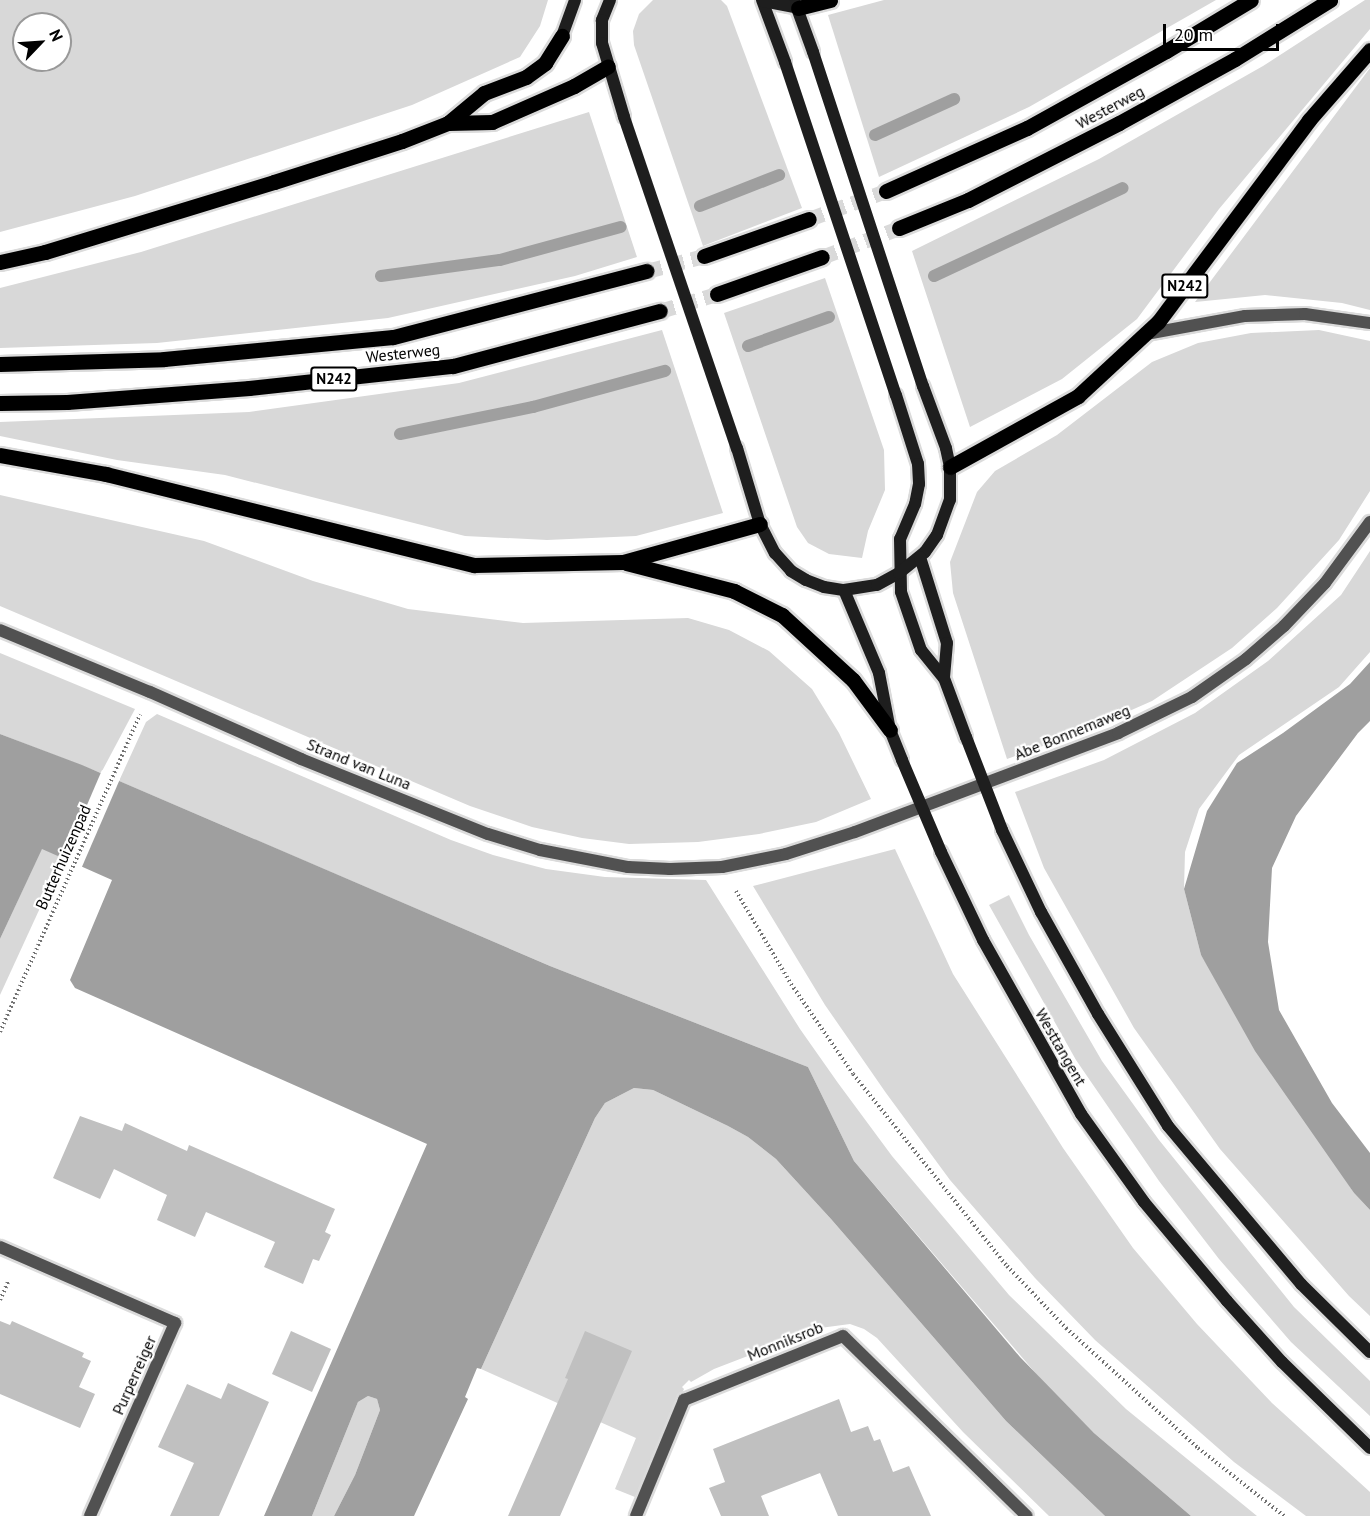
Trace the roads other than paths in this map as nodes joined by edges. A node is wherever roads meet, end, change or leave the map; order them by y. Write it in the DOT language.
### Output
graph roads {
  1 [pos="575,0"];
  2 [pos="610,0"];
  3 [pos="830,0"];
  4 [pos="1251,0"];
  5 [pos="1330,0"];
  6 [pos="762,1"];
  7 [pos="796,4"];
  8 [pos="562,36"];
  9 [pos="1370,50"];
  10 [pos="608,66"];
  11 [pos="448,123"];
  12 [pos="886,191"];
  13 [pos="809,219"];
  14 [pos="898,228"];
  15 [pos="704,256"];
  16 [pos="822,257"];
  17 [pos="0,262"];
  18 [pos="648,271"];
  19 [pos="717,294"];
  20 [pos="660,311"];
  21 [pos="1370,323"];
  22 [pos="1146,334"];
  23 [pos="0,364"];
  24 [pos="0,403"];
  25 [pos="0,455"];
  26 [pos="950,467"];
  27 [pos="1370,522"];
  28 [pos="760,524"];
  29 [pos="920,557"];
  30 [pos="623,562"];
  31 [pos="899,573"];
  32 [pos="844,590"];
  33 [pos="0,630"];
  34 [pos="944,678"];
  35 [pos="890,730"];
  36 [pos="722,867"];
  37 [pos="0,1247"];
  38 [pos="1370,1352"];
  39 [pos="1370,1448"];
  40 [pos="90,1516"];
  41 [pos="636,1516"];
  42 [pos="1028,1516"];
  1 -- 8 [label="main road"];
  2 -- 10 [label="main road"];
  3 -- 7 [label="main road"];
  4 -- 12 [label="main road, Westerweg"];
  5 -- 14 [label="main road, Westerweg"];
  6 -- 7 [label="main road"];
  6 -- 31 [label="main road, bridge"];
  7 -- 26 [label="main road, bridge"];
  8 -- 11 [label="main road"];
  9 -- 22 [label="main road, N242"];
  10 -- 11 [label="main road"];
  10 -- 28 [label="main road, bridge"];
  11 -- 17 [label="main road"];
  13 -- 15 [label="main road"];
  16 -- 19 [label="main road"];
  18 -- 23 [label="main road, Westerweg / N242"];
  20 -- 24 [label="main road, Westerweg / N242"];
  21 -- 22 [label="street"];
  22 -- 26 [label="main road, N242"];
  25 -- 30 [label="main road"];
  26 -- 29 [label="main road"];
  27 -- 36 [label="street, Abe Bonnemaweg"];
  28 -- 30 [label="main road"];
  28 -- 32 [label="main road"];
  29 -- 31 [label="main road"];
  29 -- 34 [label="main road"];
  30 -- 35 [label="main road"];
  31 -- 32 [label="main road"];
  31 -- 34 [label="main road"];
  32 -- 35 [label="main road, Westtangent"];
  33 -- 36 [label="street, Strand van Luna"];
  34 -- 38 [label="main road, bridge"];
  35 -- 39 [label="main road, Westtangent, bridge"];
  37 -- 40 [label="street, Purperreiger"];
  41 -- 42 [label="street, Monniksrob"];
}
